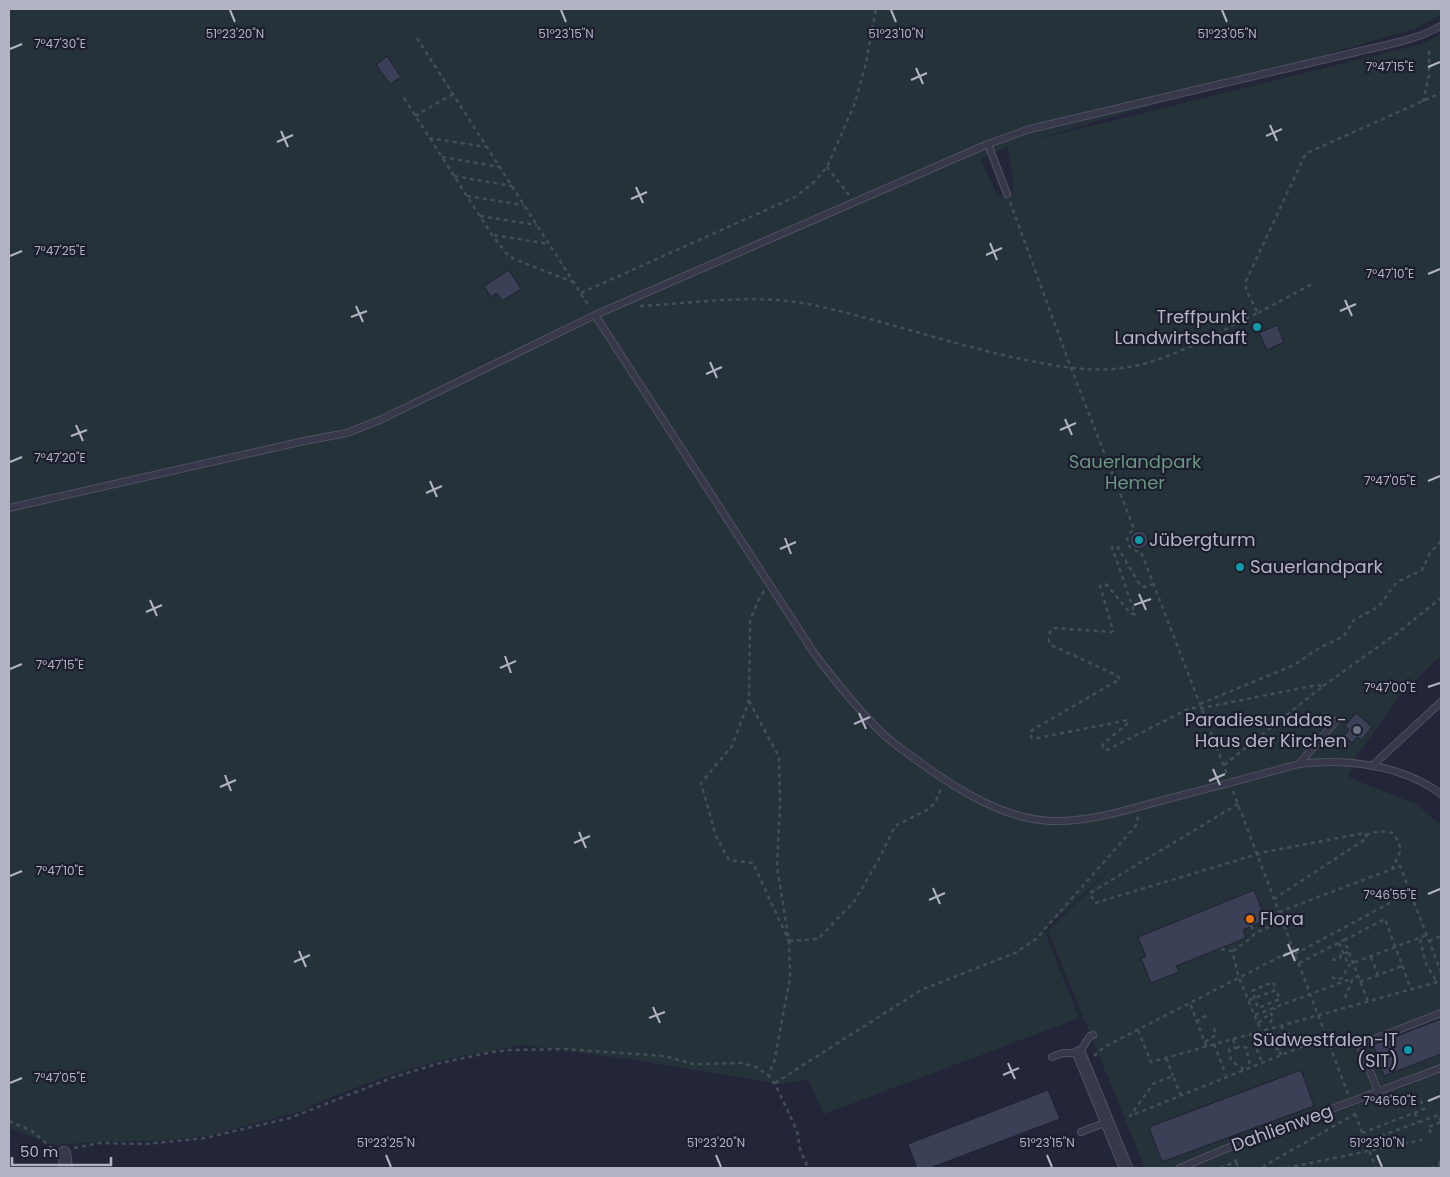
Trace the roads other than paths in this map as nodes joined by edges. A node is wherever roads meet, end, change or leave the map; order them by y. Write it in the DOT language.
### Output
graph roads {
  1 [pos="1441,26"];
  2 [pos="988,144"];
  3 [pos="1007,194"];
  4 [pos="594,315"];
  5 [pos="9,508"];
  6 [pos="1441,702"];
  7 [pos="1336,721"];
  8 [pos="1299,764"];
  9 [pos="1372,766"];
  10 [pos="1441,794"];
  11 [pos="1441,1013"];
  12 [pos="1093,1035"];
  13 [pos="1052,1057"];
  14 [pos="1081,1059"];
  15 [pos="1441,1068"];
  16 [pos="1378,1092"];
  17 [pos="1107,1122"];
  18 [pos="1081,1132"];
  19 [pos="64,1154"];
  20 [pos="66,1168"];
  21 [pos="1126,1168"];
  22 [pos="1180,1168"];
  1 -- 2 [label="lane"];
  2 -- 3 [label="lane"];
  2 -- 4 [label="lane"];
  4 -- 5 [label="lane"];
  4 -- 8 [label="lane"];
  6 -- 9 [label="lane"];
  7 -- 8 [label="lane"];
  8 -- 9 [label="lane"];
  9 -- 10 [label="lane"];
  11 -- 16 [label="lane"];
  12 -- 14 [label="lane"];
  13 -- 14 [label="lane"];
  14 -- 17 [label="street"];
  15 -- 16 [label="lane, Dahlienweg"];
  16 -- 22 [label="lane, Dahlienweg"];
  17 -- 18 [label="lane"];
  17 -- 21 [label="street"];
  19 -- 20 [label="street"];
}
